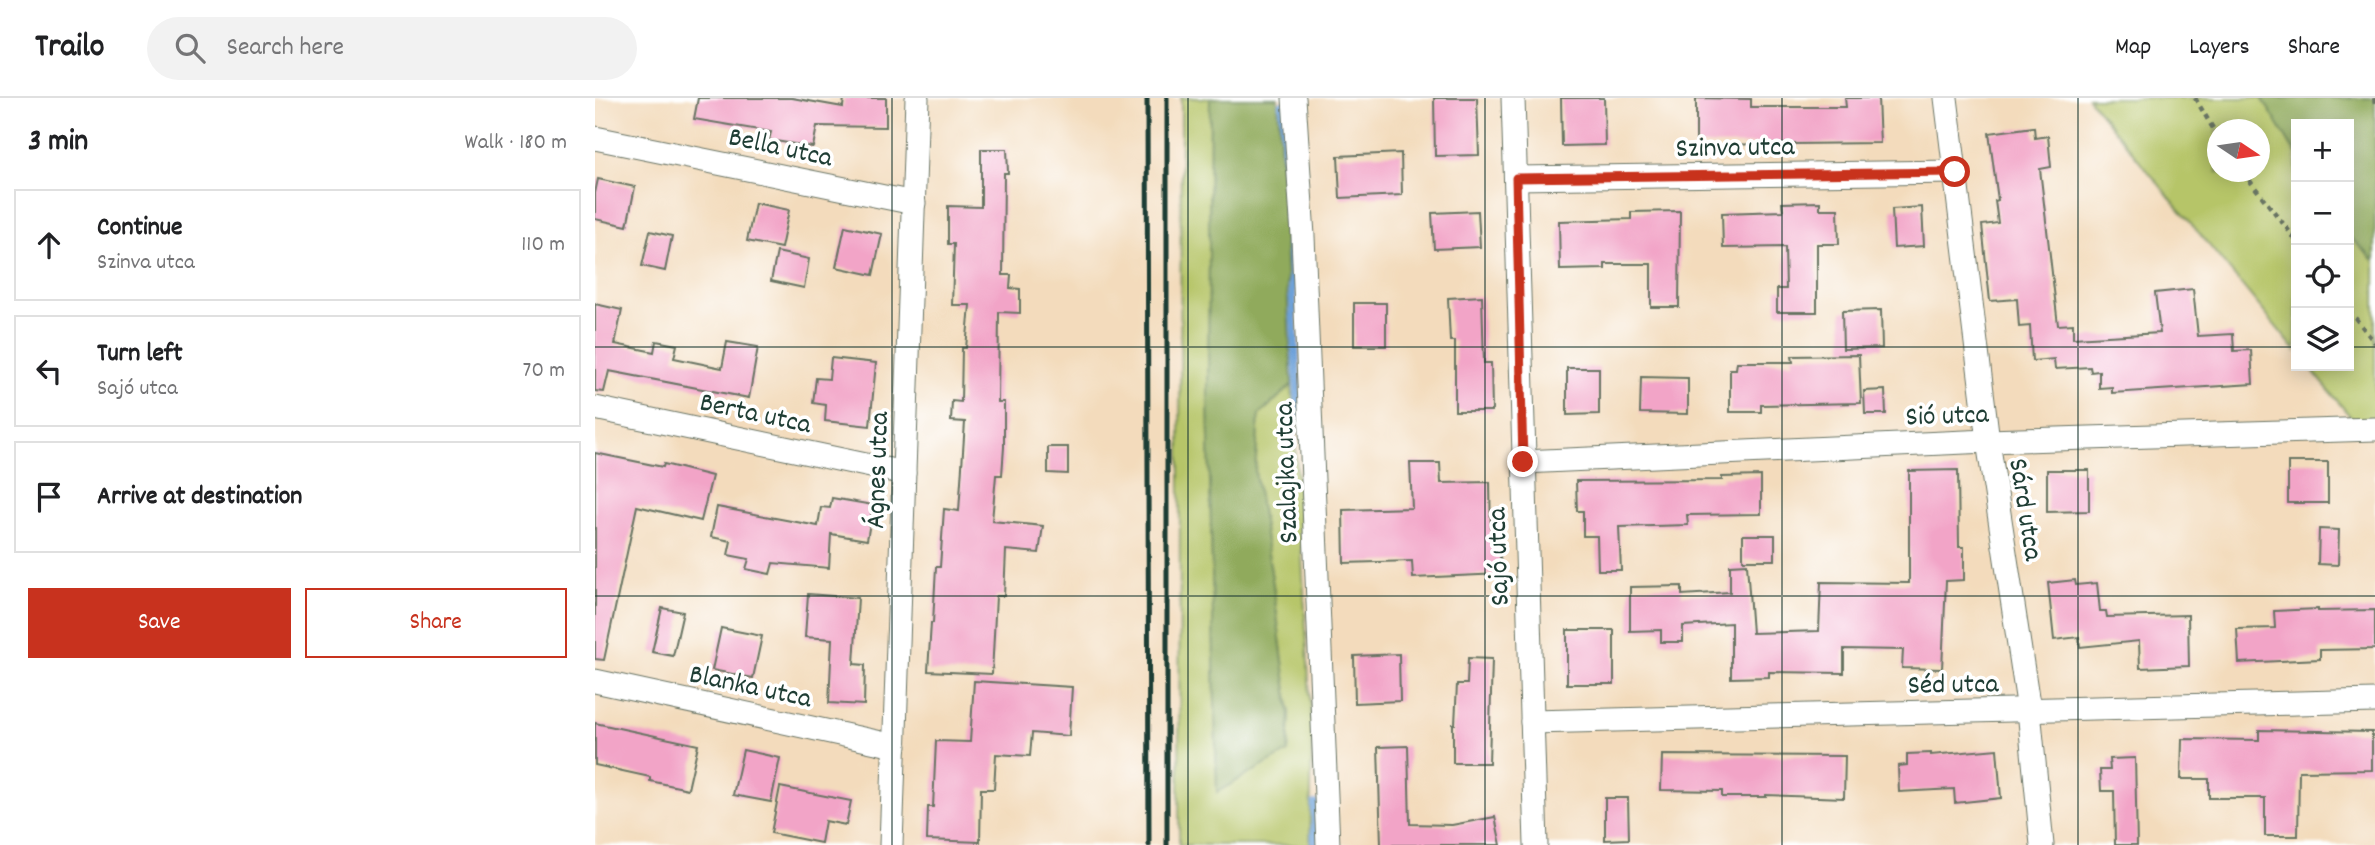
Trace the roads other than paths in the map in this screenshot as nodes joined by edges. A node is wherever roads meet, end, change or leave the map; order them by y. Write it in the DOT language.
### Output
graph roads {
  1 [pos="918,98"];
  2 [pos="1294,98"];
  3 [pos="1513,98"];
  4 [pos="1946,98"];
  5 [pos="595,138"];
  6 [pos="1955,172"];
  7 [pos="1516,178"];
  8 [pos="914,203"];
  9 [pos="595,408"];
  10 [pos="2375,429"];
  11 [pos="1988,441"];
  12 [pos="1523,462"];
  13 [pos="904,472"];
  14 [pos="595,681"];
  15 [pos="2375,701"];
  16 [pos="2029,710"];
  17 [pos="1532,722"];
  18 [pos="895,746"];
  19 [pos="891,845"];
  20 [pos="1328,845"];
  21 [pos="1536,845"];
  22 [pos="2042,845"];
  1 -- 8 [label="street, Ágnes utca"];
  2 -- 20 [label="street, Szalajka utca"];
  3 -- 7 [label="street, Sajó utca"];
  4 -- 6 [label="street, Sárd utca"];
  5 -- 8 [label="street, Bella utca"];
  6 -- 7 [label="street, Szinva utca"];
  6 -- 11 [label="street, Sárd utca"];
  7 -- 12 [label="street, Sajó utca"];
  8 -- 13 [label="street, Ágnes utca"];
  9 -- 13 [label="street, Berta utca"];
  10 -- 11 [label="street, Sió utca"];
  11 -- 12 [label="street, Sió utca"];
  11 -- 16 [label="street, Sárd utca"];
  12 -- 17 [label="street, Sajó utca"];
  13 -- 18 [label="street, Ágnes utca"];
  14 -- 18 [label="street, Blanka utca"];
  15 -- 16 [label="street, Séd utca"];
  16 -- 17 [label="street, Séd utca"];
  16 -- 22 [label="street, Sárd utca"];
  17 -- 21 [label="street, Sajó utca"];
  18 -- 19 [label="street, Ágnes utca"];
}
